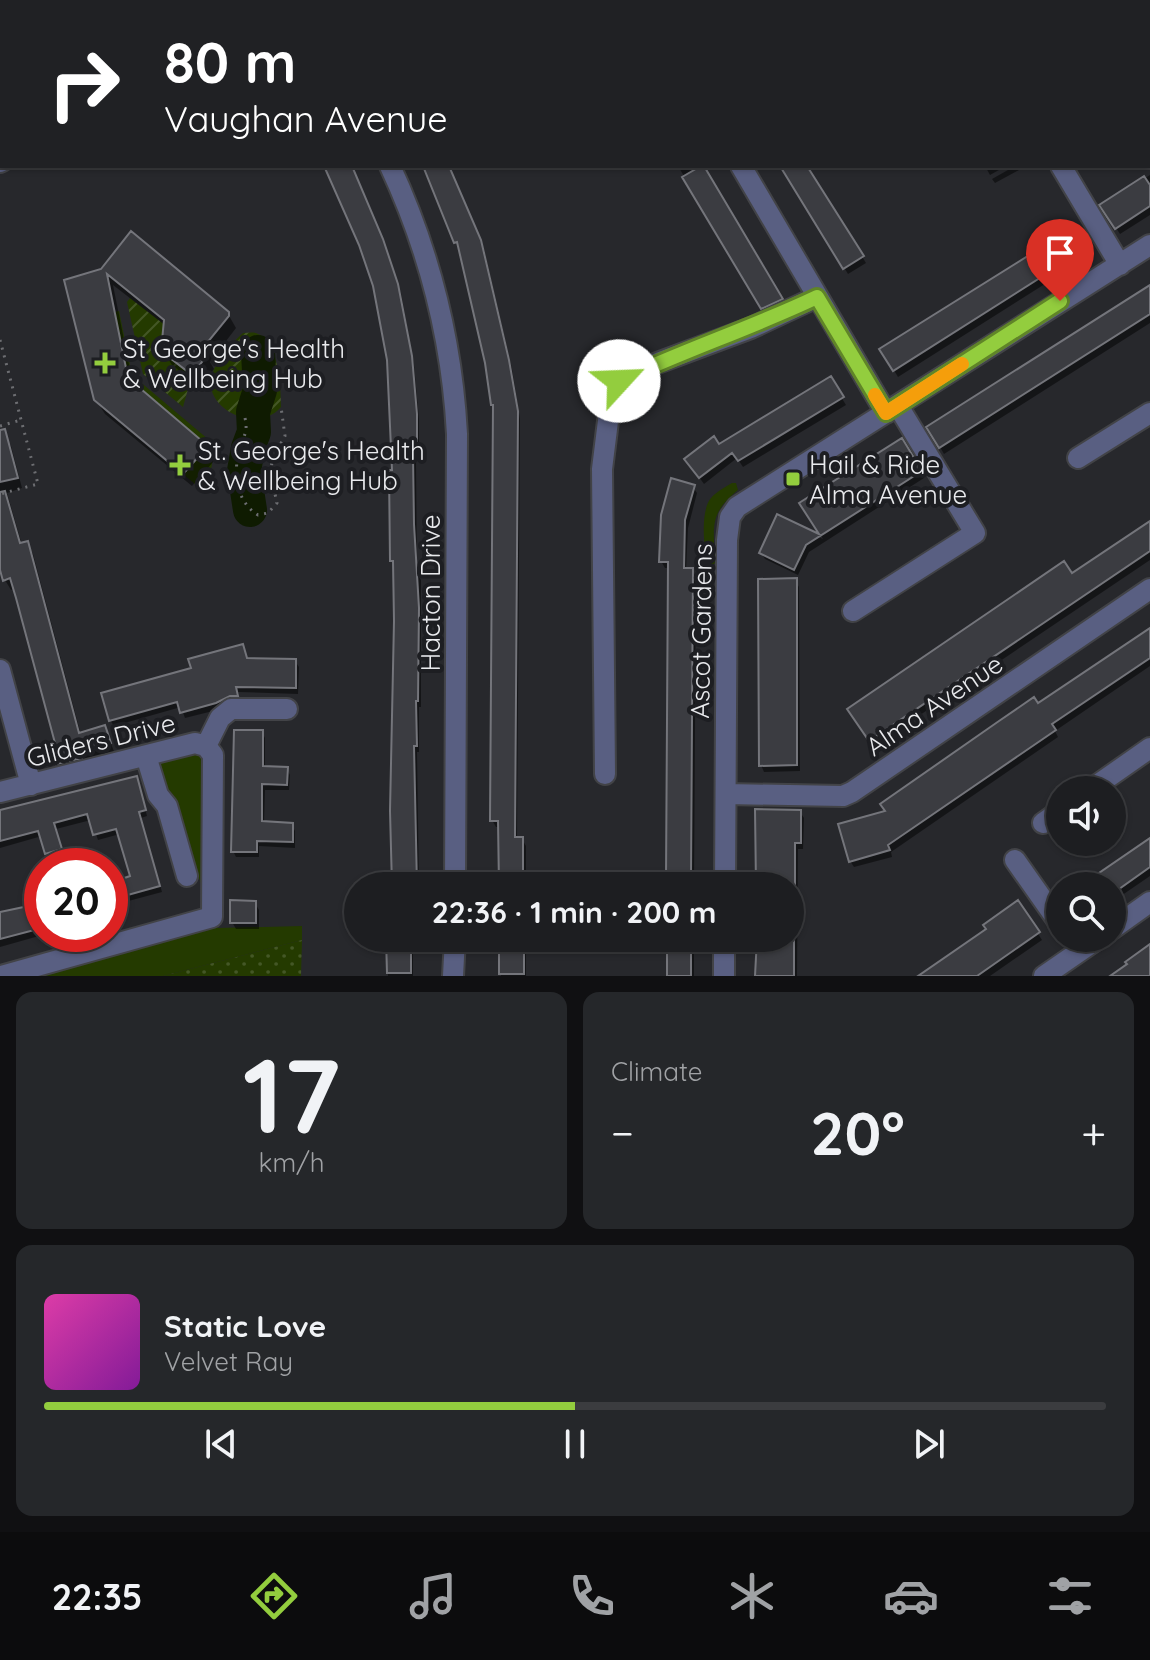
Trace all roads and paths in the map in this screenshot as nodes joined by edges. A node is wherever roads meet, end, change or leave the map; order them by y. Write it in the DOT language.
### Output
graph roads {
  1 [pos="391,168"];
  2 [pos="742,168"];
  3 [pos="1062,168"];
  4 [pos="1150,245"];
  5 [pos="1120,265"];
  6 [pos="817,297"];
  7 [pos="0,340"];
  8 [pos="7,366"];
  9 [pos="0,368"];
  10 [pos="281,407"];
  11 [pos="892,410"];
  12 [pos="1150,413"];
  13 [pos="245,418"];
  14 [pos="21,420"];
  15 [pos="0,426"];
  16 [pos="1078,458"];
  17 [pos="0,494"];
  18 [pos="1150,589"];
  19 [pos="853,611"];
  20 [pos="0,670"];
  21 [pos="287,709"];
  22 [pos="206,746"];
  23 [pos="1150,748"];
  24 [pos="146,756"];
  25 [pos="605,774"];
  26 [pos="1110,776"];
  27 [pos="31,785"];
  28 [pos="0,792"];
  29 [pos="726,794"];
  30 [pos="1015,860"];
  31 [pos="455,872"];
  32 [pos="725,872"];
  33 [pos="187,876"];
  34 [pos="1150,902"];
  35 [pos="1046,904"];
  36 [pos="1126,919"];
  37 [pos="454,952"];
  38 [pos="724,952"];
  39 [pos="1068,952"];
  40 [pos="1,976"];
  41 [pos="453,976"];
  42 [pos="724,976"];
  43 [pos="1044,976"];
  1 -- 31 [label="street, Hacton Drive"];
  2 -- 6 [label="street"];
  3 -- 5 [label="street"];
  4 -- 5 [label="street"];
  5 -- 11 [label="street"];
  6 -- 11 [label="street"];
  6 -- 25 [label="street"];
  7 -- 8 [label="path"];
  8 -- 9 [label="path"];
  8 -- 14 [label="path"];
  10 -- 13 [label="path"];
  11 -- 19 [label="street"];
  11 -- 29 [label="street, Ascot Gardens"];
  12 -- 16 [label="street"];
  14 -- 15 [label="path"];
  14 -- 17 [label="path"];
  18 -- 29 [label="street, Alma Avenue"];
  20 -- 27 [label="street"];
  21 -- 22 [label="street"];
  22 -- 24 [label="street, Gliders Drive"];
  22 -- 40 [label="street, Gliders Drive"];
  23 -- 26 [label="street"];
  24 -- 27 [label="street, Gliders Drive"];
  24 -- 33 [label="street"];
  27 -- 28 [label="street, Gliders Drive"];
  29 -- 32 [label="street, Ascot Gardens"];
  30 -- 35 [label="street"];
  34 -- 36 [label="street"];
  37 -- 41 [label="street"];
  38 -- 42 [label="street"];
  39 -- 43 [label="street"];
}
